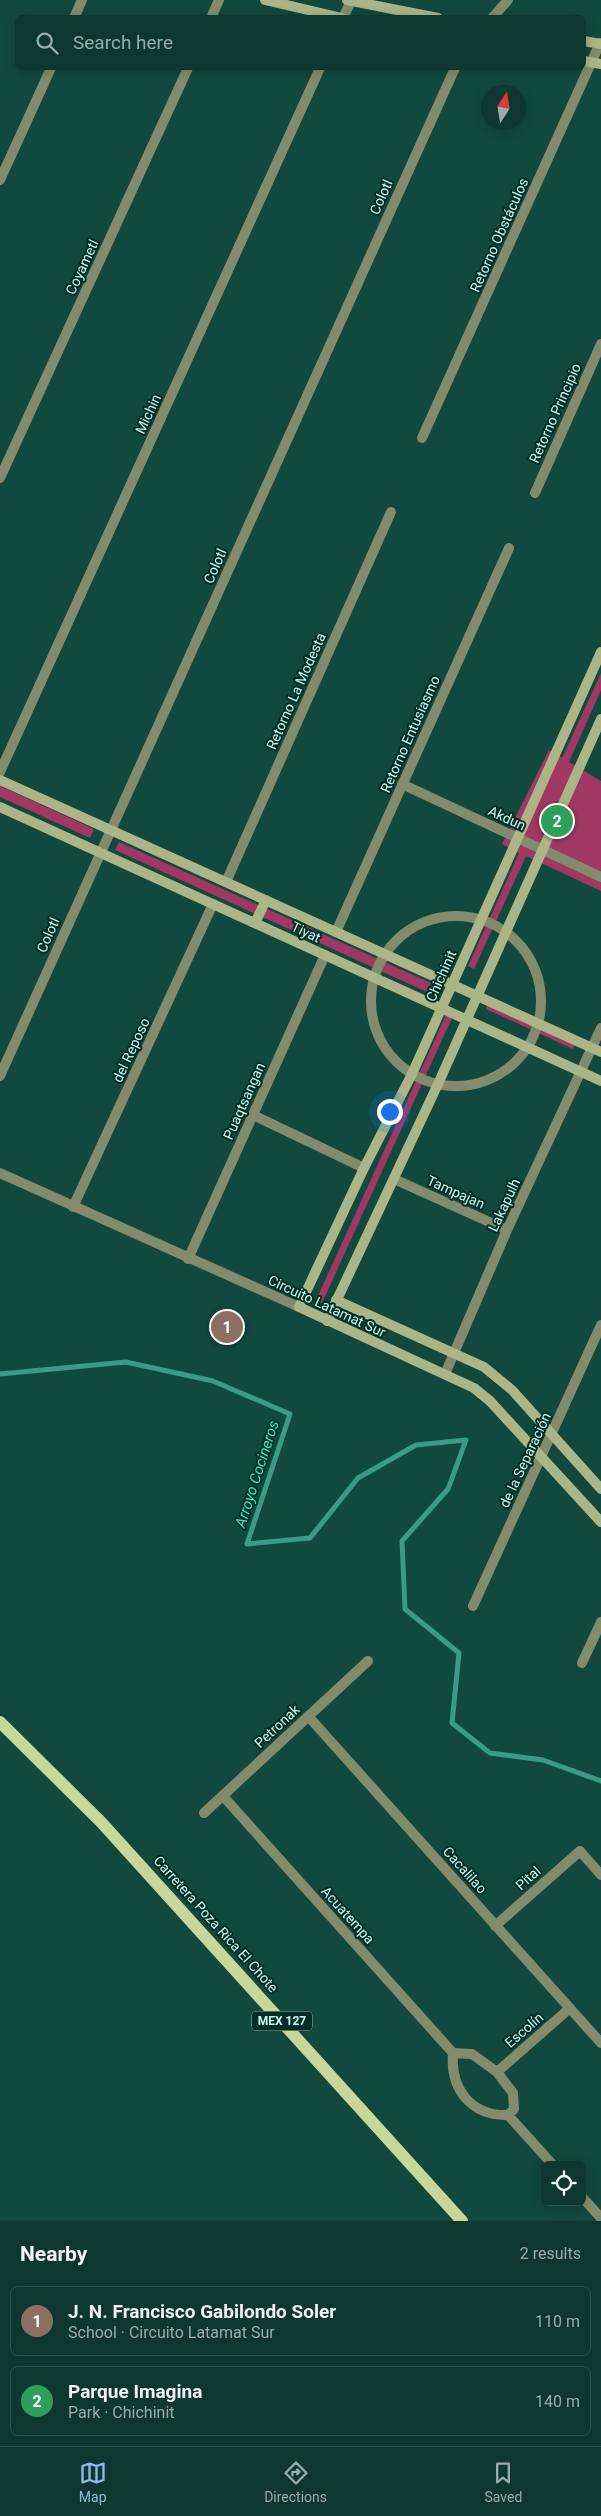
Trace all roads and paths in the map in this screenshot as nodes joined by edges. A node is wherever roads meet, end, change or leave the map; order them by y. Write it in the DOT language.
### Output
graph roads {
  1 [pos="82,0"];
  2 [pos="219,0"];
  3 [pos="265,0"];
  4 [pos="347,0"];
  5 [pos="508,0"];
  6 [pos="351,1"];
  7 [pos="75,15"];
  8 [pos="212,15"];
  9 [pos="329,15"];
  10 [pos="344,15"];
  11 [pos="423,15"];
  12 [pos="495,15"];
  13 [pos="586,41"];
  14 [pos="600,44"];
  15 [pos="592,62"];
  16 [pos="50,70"];
  17 [pos="187,70"];
  18 [pos="319,70"];
  19 [pos="454,70"];
  20 [pos="0,180"];
  21 [pos="601,344"];
  22 [pos="422,438"];
  23 [pos="0,478"];
  24 [pos="535,492"];
  25 [pos="391,512"];
  26 [pos="509,548"];
  27 [pos="601,652"];
  28 [pos="601,719"];
  29 [pos="0,772"];
  30 [pos="0,780"];
  31 [pos="402,784"];
  32 [pos="0,807"];
  33 [pos="111,830"];
  34 [pos="518,838"];
  35 [pos="543,850"];
  36 [pos="100,852"];
  37 [pos="601,877"];
  38 [pos="226,882"];
  39 [pos="266,900"];
  40 [pos="213,904"];
  41 [pos="481,920"];
  42 [pos="255,923"];
  43 [pos="336,932"];
  44 [pos="506,932"];
  45 [pos="385,954"];
  46 [pos="325,955"];
  47 [pos="374,978"];
  48 [pos="452,985"];
  49 [pos="477,996"];
  50 [pos="442,1008"];
  51 [pos="467,1020"];
  52 [pos="538,1024"];
  53 [pos="601,1028"];
  54 [pos="527,1047"];
  55 [pos="596,1050"];
  56 [pos="581,1072"];
  57 [pos="412,1074"];
  58 [pos="0,1076"];
  59 [pos="601,1081"];
  60 [pos="438,1084"];
  61 [pos="253,1115"];
  62 [pos="364,1168"];
  63 [pos="0,1174"];
  64 [pos="394,1180"];
  65 [pos="73,1206"];
  66 [pos="507,1230"];
  67 [pos="188,1258"];
  68 [pos="336,1300"];
  69 [pos="299,1307"];
  70 [pos="327,1321"];
  71 [pos="601,1325"];
  72 [pos="454,1353"];
  73 [pos="445,1374"];
  74 [pos="552,1434"];
  75 [pos="541,1457"];
  76 [pos="601,1489"];
  77 [pos="601,1522"];
  78 [pos="473,1606"];
  79 [pos="601,1622"];
  80 [pos="368,1660"];
  81 [pos="582,1664"];
  82 [pos="308,1716"];
  83 [pos="0,1722"];
  84 [pos="222,1796"];
  85 [pos="204,1813"];
  86 [pos="601,1875"];
  87 [pos="496,1926"];
  88 [pos="570,2008"];
  89 [pos="601,2043"];
  90 [pos="453,2053"];
  91 [pos="497,2072"];
  92 [pos="508,2115"];
  93 [pos="549,2161"];
  94 [pos="586,2201"];
  95 [pos="601,2218"];
  96 [pos="462,2221"];
  1 -- 7 [label="street"];
  2 -- 8 [label="street"];
  3 -- 9 [label="street"];
  4 -- 6 [label="street"];
  5 -- 12 [label="street"];
  6 -- 10 [label="street"];
  6 -- 11 [label="street"];
  13 -- 14 [label="street"];
  14 -- 15 [label="street, Retorno Obstáculos"];
  15 -- 22 [label="street, Retorno Obstáculos"];
  16 -- 20 [label="street"];
  17 -- 23 [label="street, Coyametl"];
  18 -- 29 [label="street, Michin"];
  19 -- 33 [label="street, Colotl"];
  21 -- 24 [label="street, Retorno Principio"];
  25 -- 38 [label="street, Retorno La Modesta"];
  26 -- 31 [label="street, Retorno Entusiasmo"];
  27 -- 34 [label="street, Chichinit"];
  28 -- 35 [label="street"];
  30 -- 33 [label="street, Tiyat"];
  31 -- 34 [label="street, Akdun"];
  31 -- 43 [label="street, Retorno Entusiasmo"];
  32 -- 36 [label="street, Tiyat"];
  33 -- 36 [label="street, Colotl"];
  33 -- 38 [label="street, Tiyat"];
  34 -- 35 [label="street, Akdun"];
  34 -- 41 [label="street, Chichinit"];
  35 -- 37 [label="street, Akdun"];
  35 -- 44 [label="street"];
  36 -- 40 [label="street, Tiyat"];
  36 -- 58 [label="street, Colotl"];
  38 -- 39 [label="street, Tiyat"];
  39 -- 42 [label="street"];
  39 -- 43 [label="street, Tiyat"];
  40 -- 42 [label="street, Tiyat"];
  40 -- 65 [label="street, del Reposo"];
  41 -- 44 [label="street"];
  41 -- 45 [label="street"];
  41 -- 48 [label="street, Chichinit"];
  42 -- 46 [label="street, Tiyat"];
  43 -- 45 [label="street, Tiyat"];
  44 -- 49 [label="street"];
  44 -- 52 [label="street"];
  45 -- 47 [label="street"];
  45 -- 48 [label="street, Tiyat"];
  46 -- 47 [label="street, Tiyat"];
  46 -- 61 [label="street, Puaqtsangan"];
  47 -- 50 [label="street, Tiyat"];
  47 -- 57 [label="street"];
  48 -- 49 [label="street, Tiyat"];
  48 -- 50 [label="street, Chichinit"];
  49 -- 51 [label="street"];
  49 -- 52 [label="street, Tiyat"];
  50 -- 51 [label="street, Tiyat"];
  50 -- 57 [label="street, Chichinit"];
  51 -- 54 [label="street, Tiyat"];
  51 -- 60 [label="street"];
  52 -- 54 [label="street"];
  52 -- 55 [label="street, Tiyat"];
  53 -- 55 [label="street, Lakapulh"];
  54 -- 56 [label="street, Tiyat"];
  54 -- 60 [label="street"];
  55 -- 56 [label="street, Lakapulh"];
  56 -- 59 [label="street, Tiyat"];
  56 -- 66 [label="street, Lakapulh"];
  57 -- 60 [label="street"];
  57 -- 62 [label="street, Chichinit"];
  60 -- 64 [label="street"];
  61 -- 62 [label="street"];
  61 -- 67 [label="street, Puaqtsangan"];
  62 -- 69 [label="street, Chichinit"];
  63 -- 65 [label="street, Circuito Latamat Sur"];
  64 -- 66 [label="street, Tampajan"];
  64 -- 68 [label="street"];
  65 -- 67 [label="street, Circuito Latamat Sur"];
  66 -- 72 [label="street, Lakapulh"];
  67 -- 69 [label="street, Circuito Latamat Sur"];
  68 -- 70 [label="street"];
  68 -- 72 [label="street, Circuito Latamat Sur"];
  69 -- 70 [label="street, Circuito Latamat Sur"];
  70 -- 73 [label="street, Circuito Latamat Sur"];
  71 -- 74 [label="street, de la Separación"];
  72 -- 73 [label="street, Lakapulh"];
  72 -- 74 [label="street, Circuito Latamat Sur"];
  73 -- 75 [label="street, Circuito Latamat Sur"];
  74 -- 75 [label="street, de la Separación"];
  74 -- 76 [label="street, Circuito Latamat Sur"];
  75 -- 77 [label="street, Circuito Latamat Sur"];
  75 -- 78 [label="street, de la Separación"];
  79 -- 81 [label="street"];
  80 -- 82 [label="street, Petronak"];
  82 -- 84 [label="street, Petronak"];
  82 -- 87 [label="street, Cacalilao"];
  83 -- 96 [label="main road, Carretera Poza Rica El Chote / MEX 127"];
  84 -- 85 [label="street, Petronak"];
  84 -- 90 [label="street, Acuatempa"];
  86 -- 87 [label="street, Pital"];
  87 -- 88 [label="street, Cacalilao"];
  88 -- 89 [label="street, Cacalilao"];
  88 -- 91 [label="street, Escolín"];
  90 -- 91 [label="street"];
  90 -- 92 [label="street"];
  91 -- 92 [label="street"];
  92 -- 93 [label="street"];
  94 -- 95 [label="street"];
}
